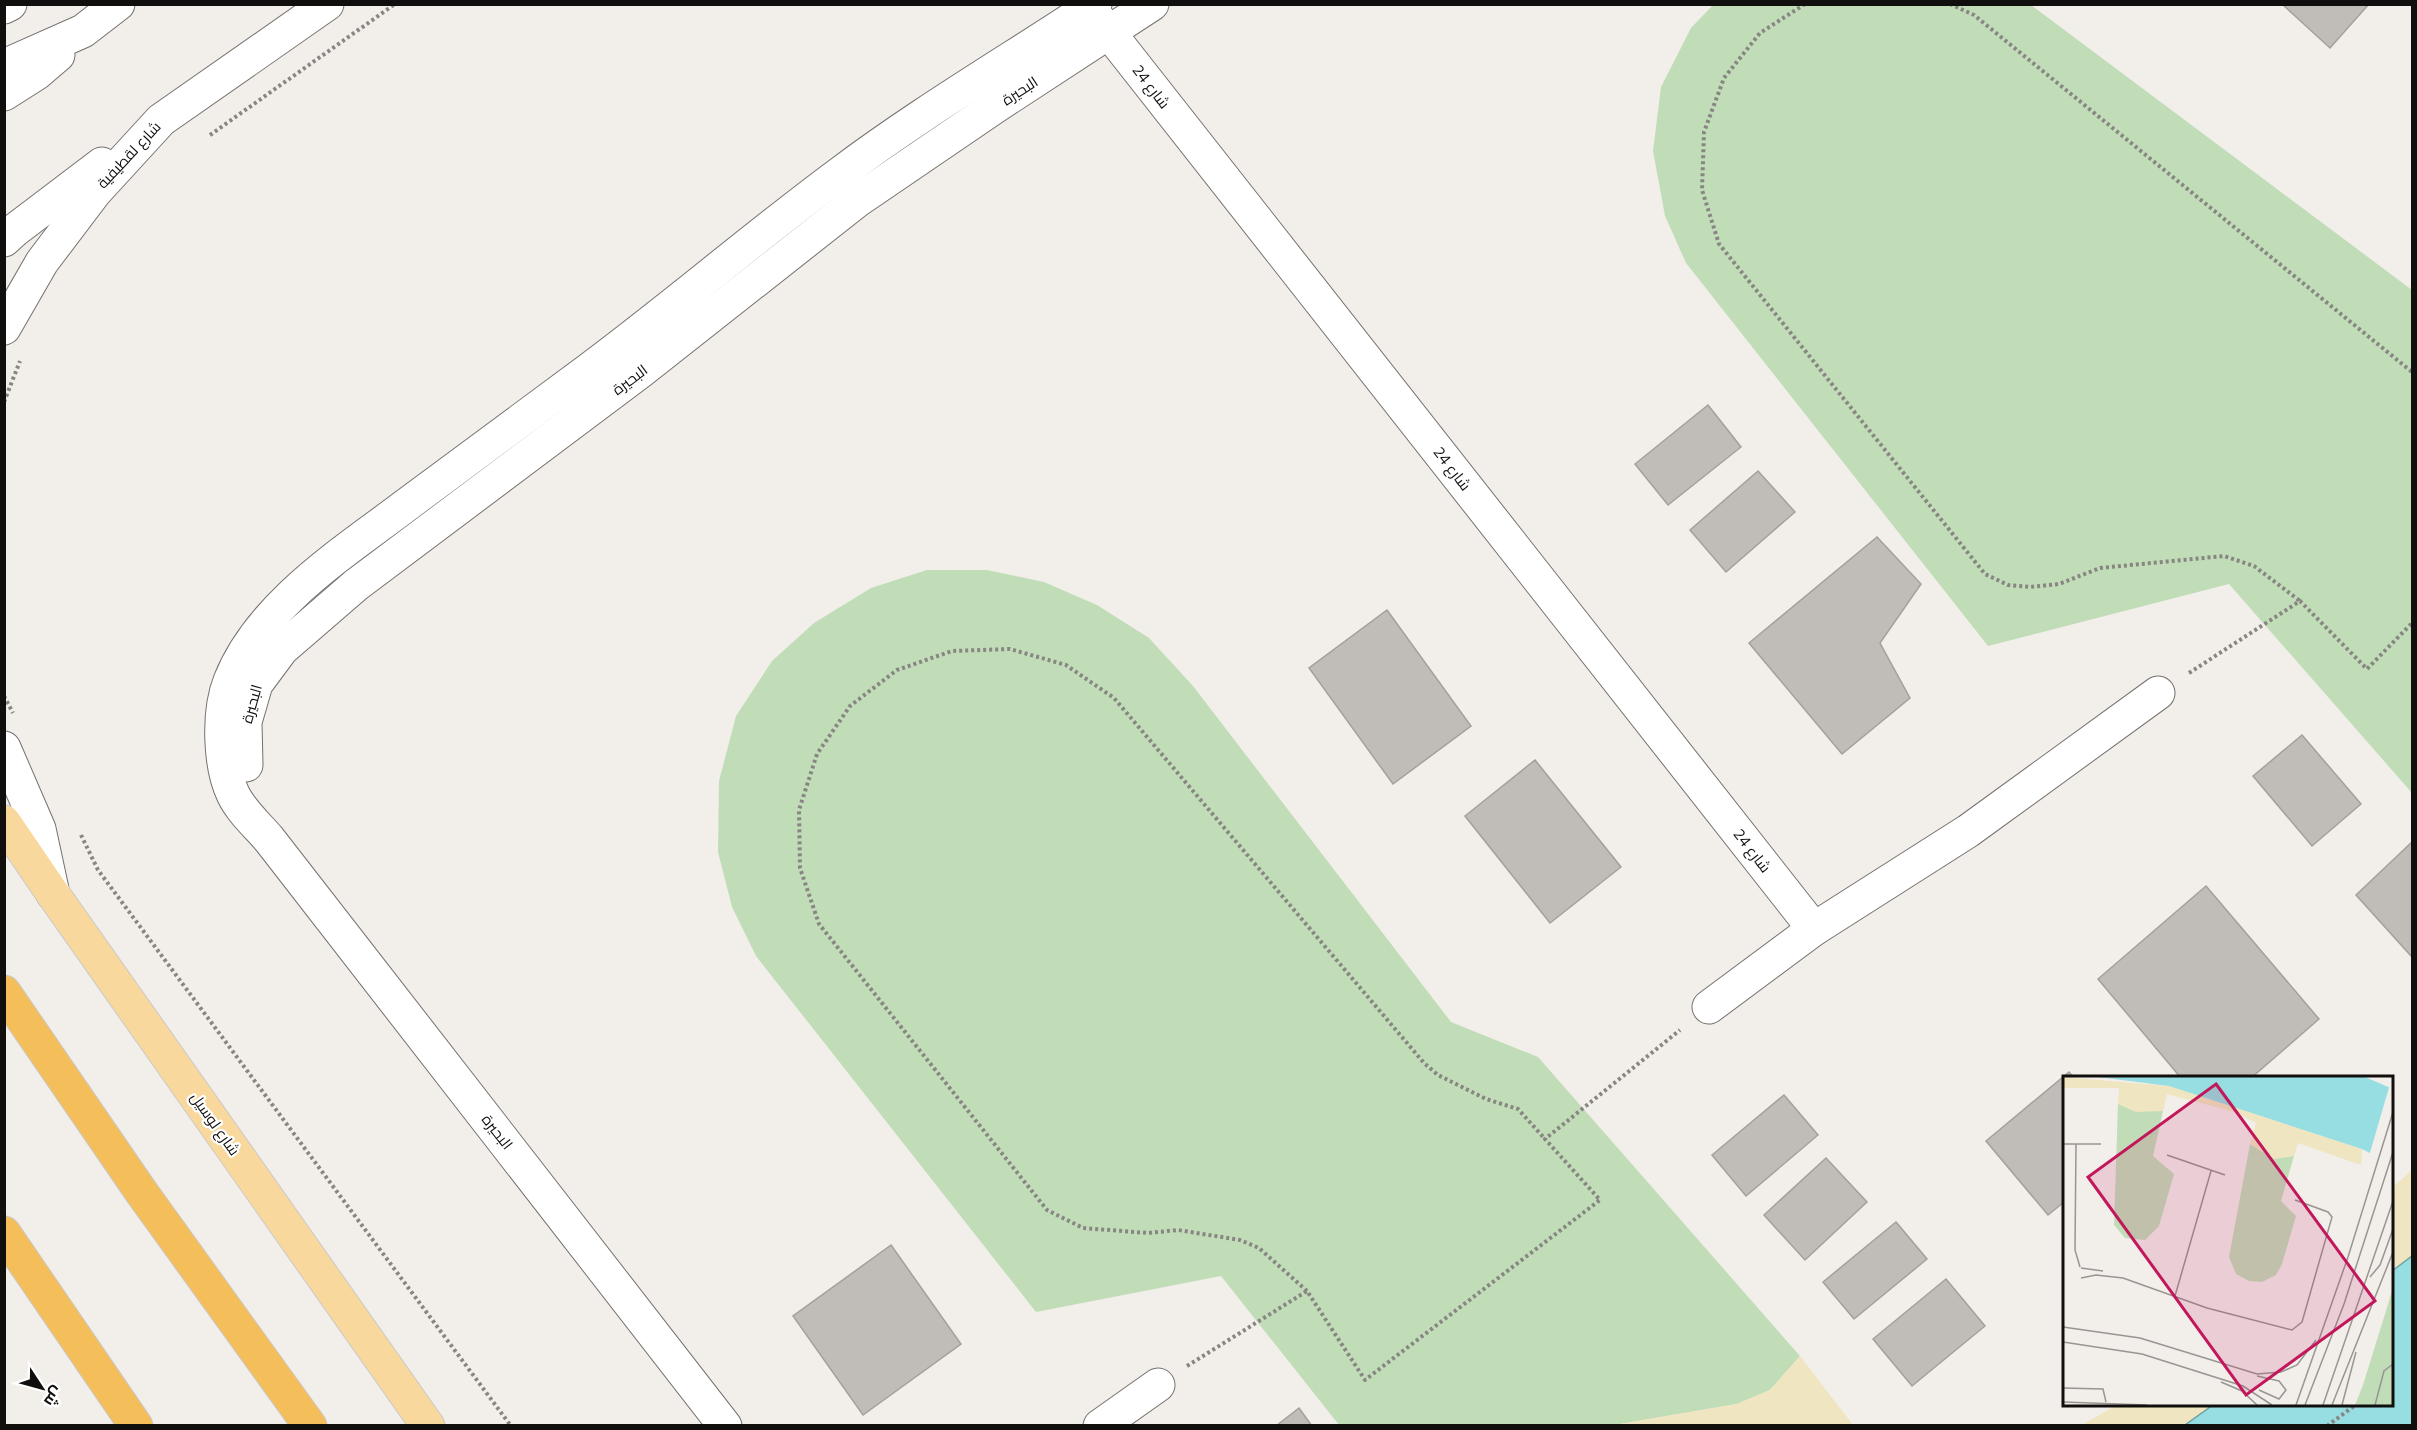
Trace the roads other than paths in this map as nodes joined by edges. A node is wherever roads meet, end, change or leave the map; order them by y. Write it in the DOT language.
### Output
graph roads {
  1 [pos="10,4"];
  2 [pos="118,4"];
  3 [pos="327,4"];
  4 [pos="1152,4"];
  5 [pos="1092,6"];
  6 [pos="4,7"];
  7 [pos="83,31"];
  8 [pos="1109,33"];
  9 [pos="4,66"];
  10 [pos="4,94"];
  11 [pos="161,120"];
  12 [pos="4,240"];
  13 [pos="4,328"];
  14 [pos="2158,693"];
  15 [pos="11,734"];
  16 [pos="4,822"];
  17 [pos="269,839"];
  18 [pos="53,894"];
  19 [pos="1814,929"];
  20 [pos="4,992"];
  21 [pos="1709,1007"];
  22 [pos="4,1233"];
  23 [pos="1158,1384"];
  24 [pos="136,1425"];
  25 [pos="310,1425"];
  26 [pos="428,1425"];
  27 [pos="725,1425"];
  28 [pos="1100,1425"];
  1 -- 6 [label="street"];
  2 -- 7 [label="street"];
  3 -- 11 [label="street, شارع لقطيفية"];
  4 -- 8 [label="street, البحيرة"];
  5 -- 8 [label="street, شارع 24"];
  5 -- 17 [label="street, البحيرة"];
  7 -- 9 [label="street"];
  7 -- 10 [label="street"];
  8 -- 17 [label="street, البحيرة"];
  8 -- 19 [label="street, شارع 24"];
  11 -- 12 [label="street"];
  11 -- 13 [label="street, شارع لقطيفية"];
  14 -- 19 [label="street"];
  15 -- 18 [label="street"];
  16 -- 18 [label="main road, شارع لوسيل"];
  17 -- 27 [label="street, البحيرة"];
  18 -- 26 [label="main road, شارع لوسيل"];
  19 -- 21 [label="street"];
  20 -- 25 [label="highway"];
  22 -- 24 [label="highway"];
  23 -- 28 [label="street"];
}
